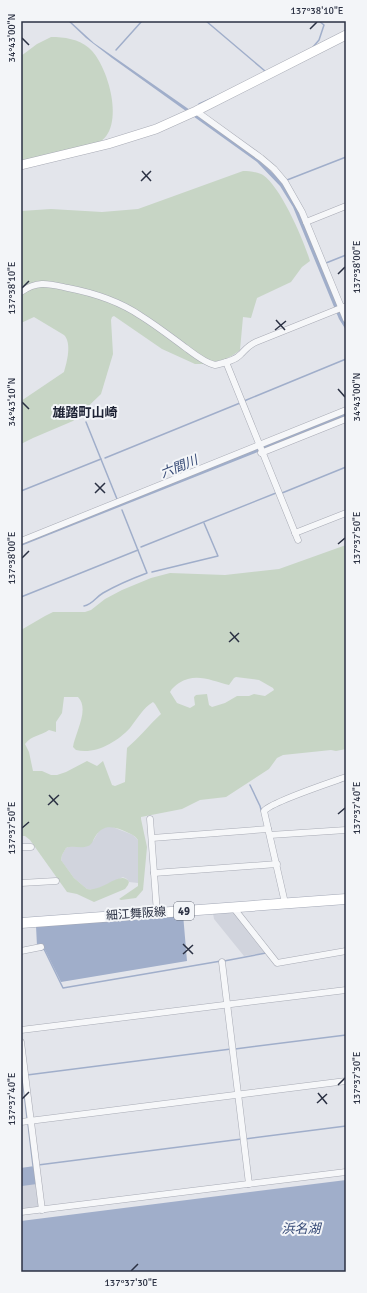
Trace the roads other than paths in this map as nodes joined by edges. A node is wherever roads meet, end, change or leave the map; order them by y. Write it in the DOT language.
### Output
graph roads {
  1 [pos="346,35"];
  2 [pos="193,113"];
  3 [pos="21,166"];
  4 [pos="346,206"];
  5 [pos="306,222"];
  6 [pos="21,292"];
  7 [pos="340,308"];
  8 [pos="346,319"];
  9 [pos="226,362"];
  10 [pos="346,410"];
  11 [pos="346,419"];
  12 [pos="262,449"];
  13 [pos="346,514"];
  14 [pos="295,533"];
  15 [pos="298,540"];
  16 [pos="21,541"];
  17 [pos="346,777"];
  18 [pos="150,818"];
  19 [pos="346,830"];
  20 [pos="269,832"];
  21 [pos="152,838"];
  22 [pos="31,846"];
  23 [pos="21,847"];
  24 [pos="277,864"];
  25 [pos="154,873"];
  26 [pos="56,881"];
  27 [pos="21,883"];
  28 [pos="346,898"];
  29 [pos="285,903"];
  30 [pos="236,907"];
  31 [pos="157,913"];
  32 [pos="21,923"];
  33 [pos="42,947"];
  34 [pos="21,951"];
  35 [pos="346,951"];
  36 [pos="222,962"];
  37 [pos="346,990"];
  38 [pos="227,1004"];
  39 [pos="21,1030"];
  40 [pos="21,1042"];
  41 [pos="346,1081"];
  42 [pos="238,1095"];
  43 [pos="31,1120"];
  44 [pos="21,1122"];
  45 [pos="346,1172"];
  46 [pos="249,1184"];
  47 [pos="42,1210"];
  48 [pos="21,1212"];
  1 -- 2 [label="street"];
  2 -- 3 [label="street"];
  2 -- 5 [label="street"];
  4 -- 5 [label="street"];
  5 -- 7 [label="street"];
  6 -- 9 [label="street"];
  7 -- 8 [label="street"];
  7 -- 9 [label="street"];
  9 -- 12 [label="street"];
  10 -- 12 [label="street"];
  11 -- 12 [label="street"];
  12 -- 14 [label="street"];
  12 -- 16 [label="street"];
  13 -- 14 [label="street"];
  14 -- 15 [label="street"];
  17 -- 20 [label="street"];
  18 -- 21 [label="street"];
  19 -- 20 [label="street"];
  20 -- 21 [label="street"];
  20 -- 24 [label="street"];
  21 -- 25 [label="street"];
  22 -- 23 [label="street"];
  24 -- 25 [label="street"];
  24 -- 29 [label="street"];
  25 -- 31 [label="street"];
  26 -- 27 [label="street"];
  28 -- 29 [label="main road, 細江舞阪線 / 49"];
  29 -- 30 [label="main road, 細江舞阪線 / 49"];
  30 -- 31 [label="main road, 細江舞阪線 / 49"];
  30 -- 35 [label="street"];
  31 -- 32 [label="main road, 細江舞阪線 / 49"];
  33 -- 34 [label="street"];
  36 -- 38 [label="street"];
  37 -- 38 [label="street"];
  38 -- 39 [label="street"];
  38 -- 42 [label="street"];
  40 -- 43 [label="street"];
  41 -- 42 [label="street"];
  42 -- 43 [label="street"];
  42 -- 46 [label="street"];
  43 -- 44 [label="street"];
  43 -- 47 [label="street"];
  45 -- 46 [label="street"];
  46 -- 47 [label="street"];
  47 -- 48 [label="street"];
}
